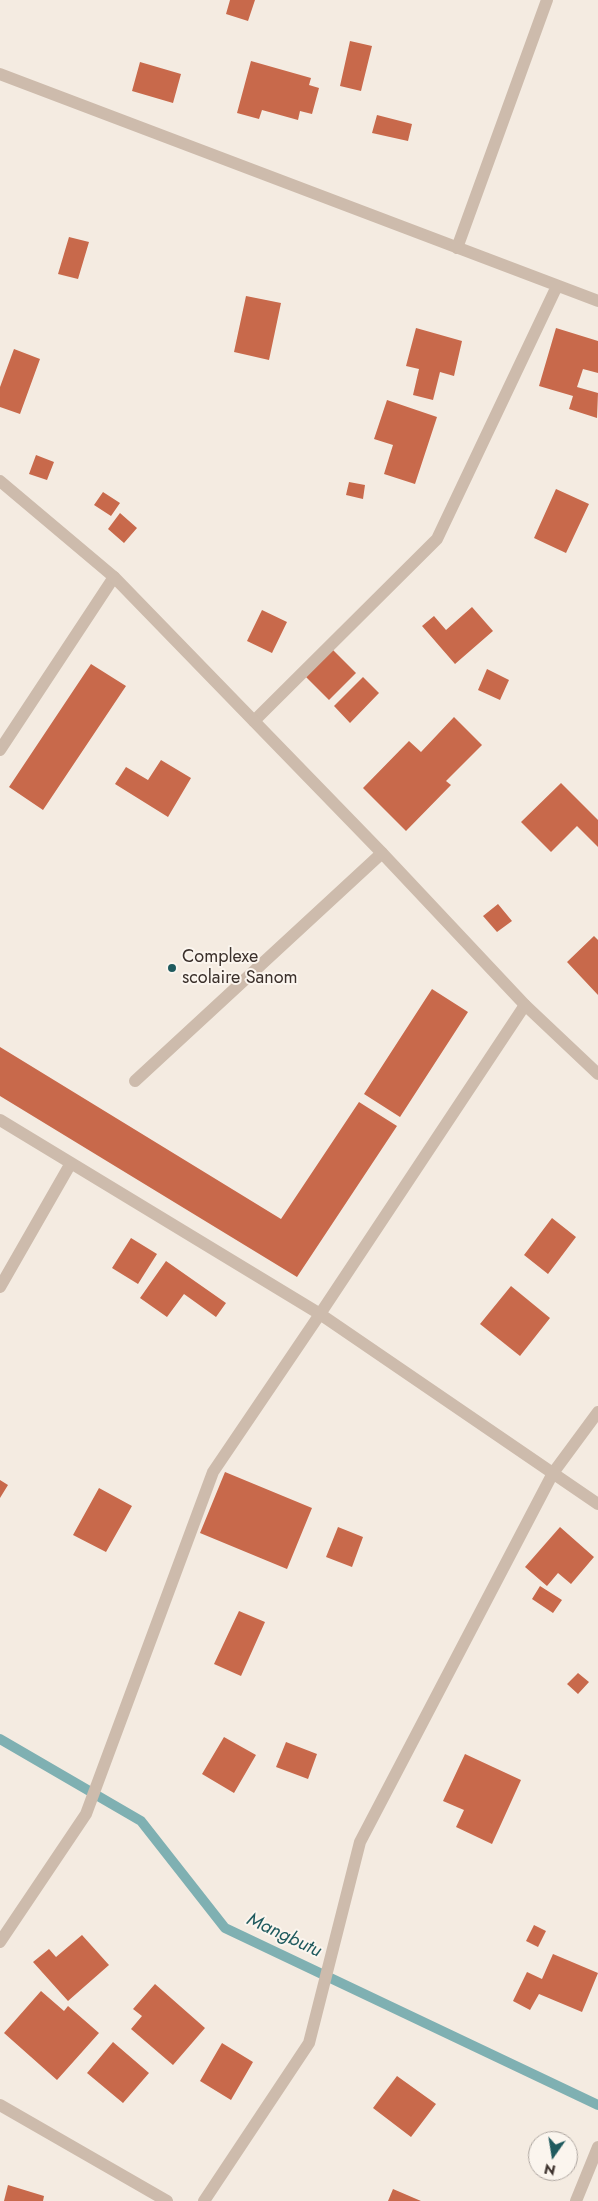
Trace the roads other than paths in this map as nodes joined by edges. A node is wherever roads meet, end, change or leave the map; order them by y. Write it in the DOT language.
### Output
graph roads {
  1 [pos="547,0"];
  2 [pos="0,74"];
  3 [pos="457,248"];
  4 [pos="558,286"];
  5 [pos="598,301"];
  6 [pos="0,481"];
  7 [pos="114,576"];
  8 [pos="254,722"];
  9 [pos="0,750"];
  10 [pos="382,853"];
  11 [pos="525,1005"];
  12 [pos="598,1074"];
  13 [pos="134,1080"];
  14 [pos="0,1120"];
  15 [pos="71,1163"];
  16 [pos="0,1288"];
  17 [pos="320,1314"];
  18 [pos="598,1412"];
  19 [pos="553,1473"];
  20 [pos="598,1504"];
  21 [pos="0,1942"];
  22 [pos="0,2105"];
  23 [pos="598,2146"];
  24 [pos="167,2201"];
  25 [pos="204,2201"];
  26 [pos="576,2201"];
  1 -- 3 [label="street"];
  2 -- 3 [label="street"];
  3 -- 4 [label="street"];
  4 -- 5 [label="street"];
  4 -- 8 [label="street"];
  6 -- 7 [label="street"];
  7 -- 8 [label="street"];
  7 -- 9 [label="street"];
  8 -- 10 [label="street"];
  10 -- 11 [label="street"];
  10 -- 13 [label="street"];
  11 -- 12 [label="street"];
  11 -- 17 [label="street"];
  14 -- 15 [label="street"];
  15 -- 16 [label="street"];
  15 -- 17 [label="street"];
  17 -- 19 [label="street"];
  17 -- 21 [label="street"];
  18 -- 19 [label="street"];
  19 -- 20 [label="street"];
  19 -- 25 [label="street"];
  22 -- 24 [label="street"];
  23 -- 26 [label="street"];
}
